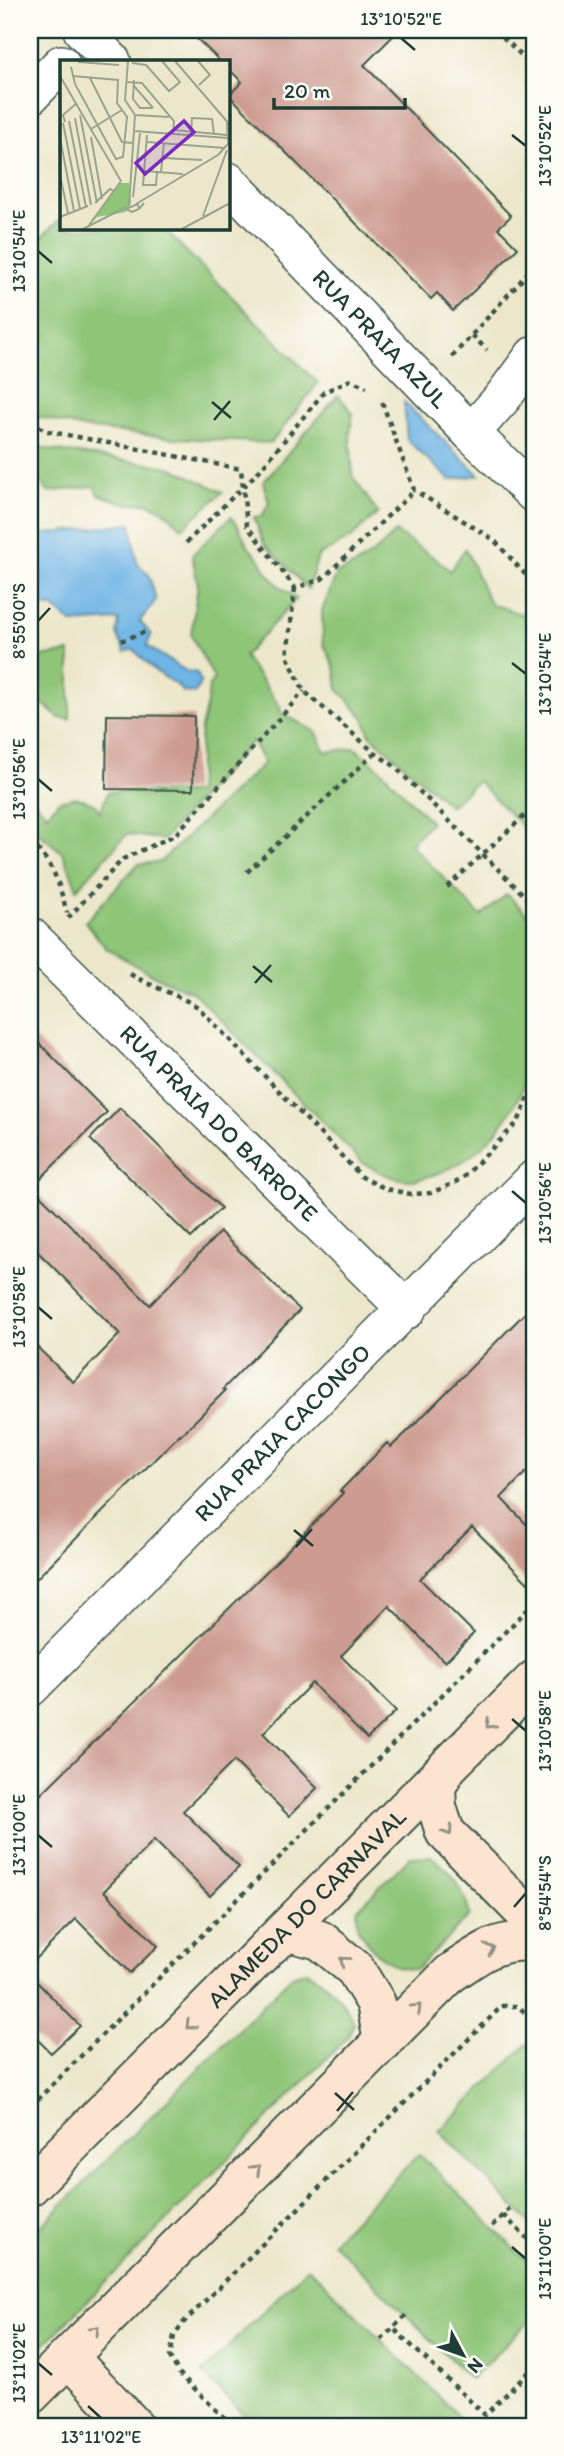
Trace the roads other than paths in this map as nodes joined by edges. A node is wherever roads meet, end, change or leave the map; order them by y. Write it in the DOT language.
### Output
graph roads {
  1 [pos="60,70"];
  2 [pos="30,96"];
  3 [pos="229,182"];
  4 [pos="534,355"];
  5 [pos="534,372"];
  6 [pos="503,397"];
  7 [pos="471,433"];
  8 [pos="534,494"];
  9 [pos="30,936"];
  10 [pos="534,1179"];
  11 [pos="407,1310"];
  12 [pos="534,1680"];
  13 [pos="30,1688"];
  14 [pos="446,1769"];
  15 [pos="534,1922"];
  16 [pos="534,1942"];
  17 [pos="268,1947"];
  18 [pos="383,2042"];
  19 [pos="30,2186"];
  20 [pos="68,2357"];
  21 [pos="30,2395"];
  22 [pos="134,2426"];
  1 -- 2 [label="street"];
  3 -- 7 [label="street, RUA PRAIA AZUL"];
  4 -- 6 [label="street"];
  5 -- 6 [label="street"];
  6 -- 7 [label="street"];
  7 -- 8 [label="street, RUA PRAIA AZUL"];
  9 -- 11 [label="street, RUA PRAIA DO BARROTE"];
  10 -- 11 [label="street, RUA PRAIA CACONGO"];
  11 -- 13 [label="street, RUA PRAIA CACONGO"];
  12 -- 14 [label="street, one-way"];
  14 -- 15 [label="street, ALAMEDA DO CARNAVAL, one-way"];
  14 -- 17 [label="street, ALAMEDA DO CARNAVAL"];
  18 -- 16 [label="street, one-way"];
  18 -- 17 [label="street, one-way"];
  17 -- 19 [label="street, ALAMEDA DO CARNAVAL, one-way"];
  20 -- 18 [label="street, one-way"];
  20 -- 21 [label="street"];
  20 -- 22 [label="street"];
}
